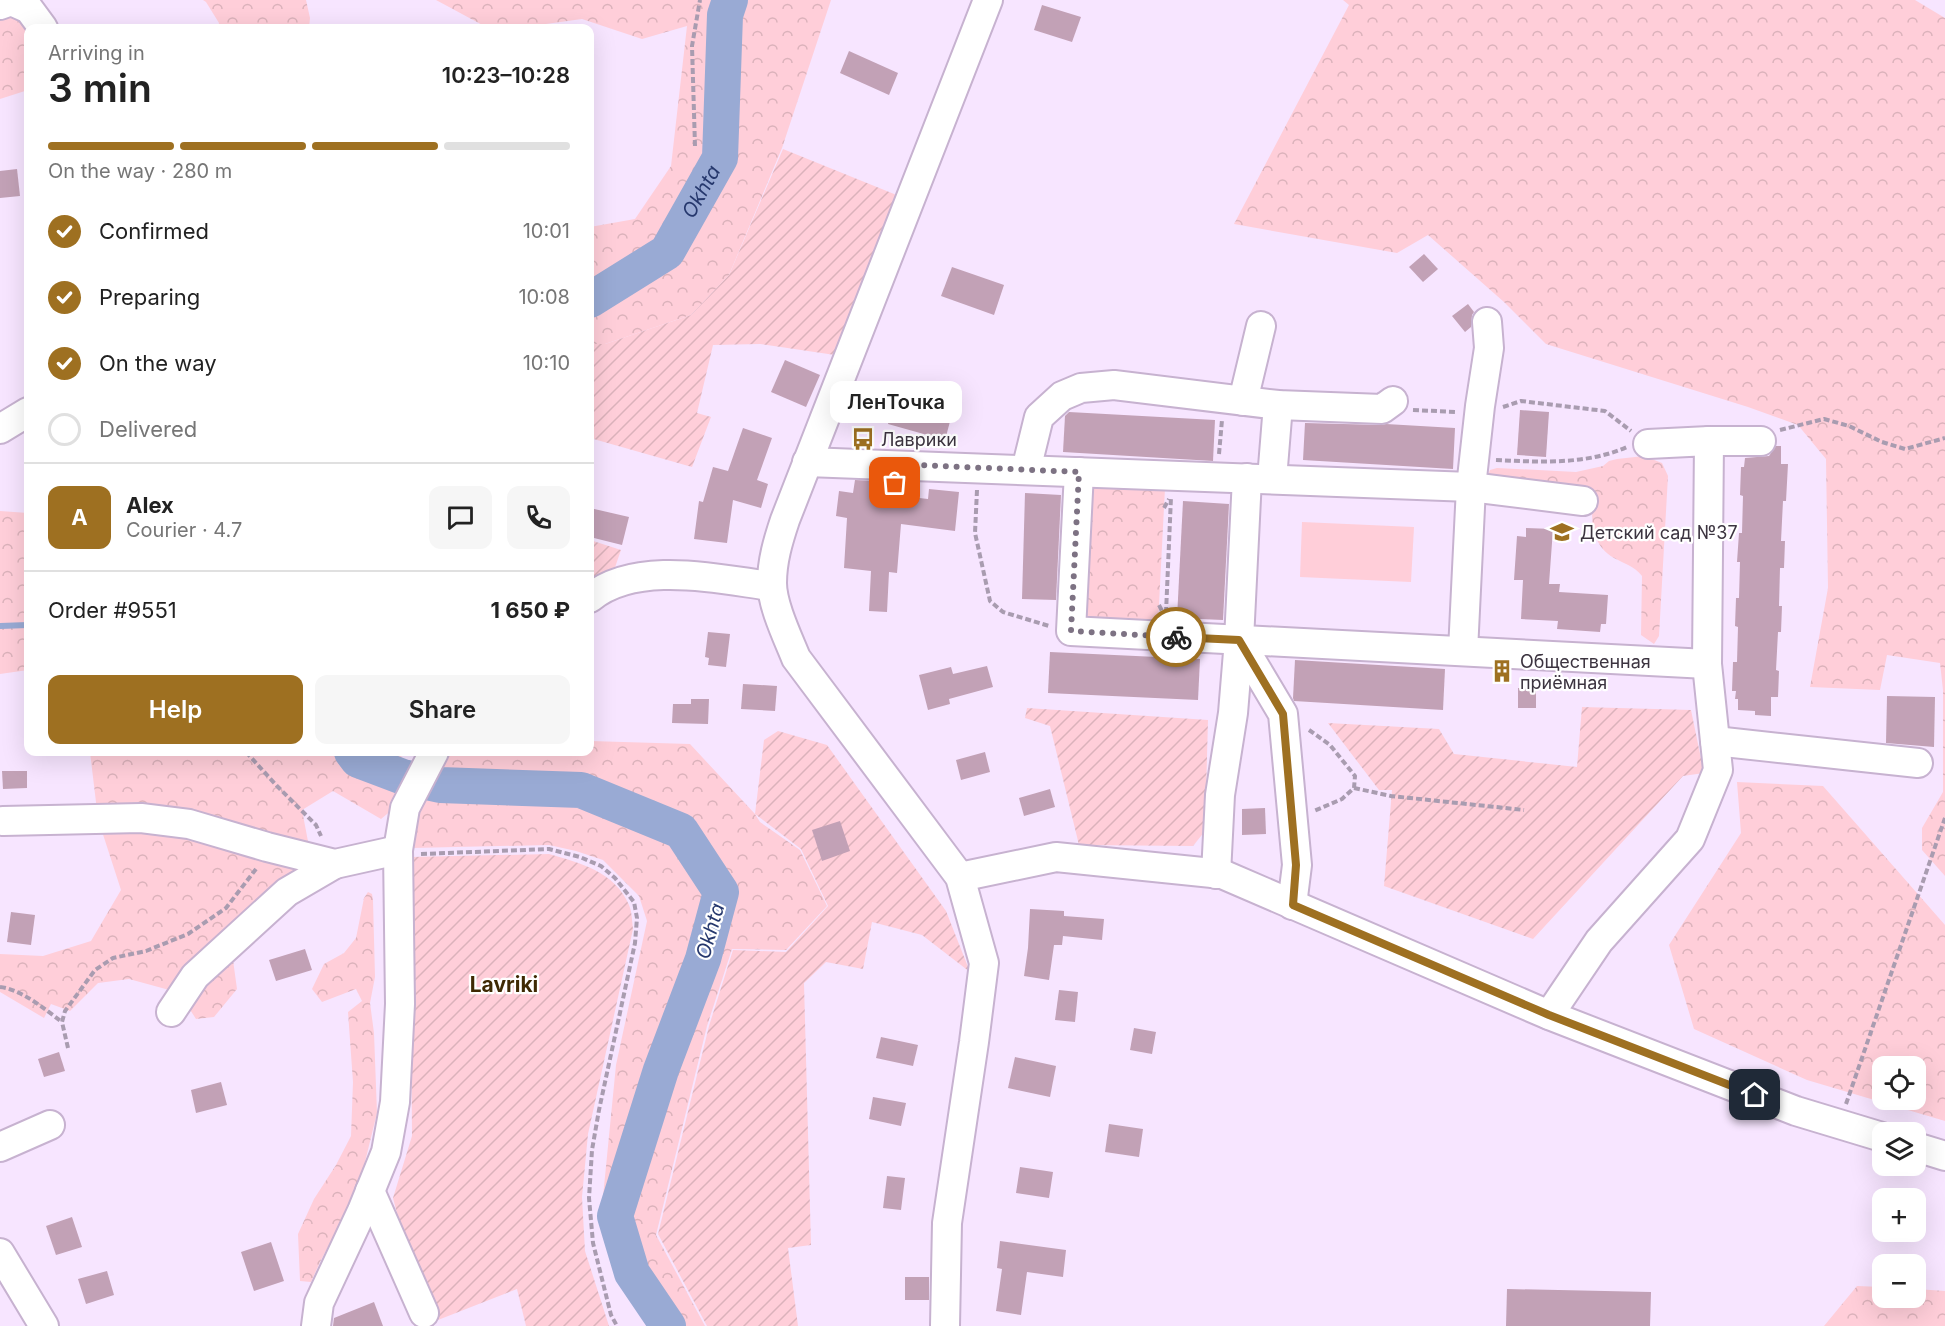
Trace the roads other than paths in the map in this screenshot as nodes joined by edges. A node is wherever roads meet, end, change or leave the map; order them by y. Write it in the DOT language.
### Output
graph roads {
  1 [pos="988,0"];
  2 [pos="0,4"];
  3 [pos="40,24"];
  4 [pos="1487,322"];
  5 [pos="1261,326"];
  6 [pos="1233,399"];
  7 [pos="1278,405"];
  8 [pos="1388,405"];
  9 [pos="24,414"];
  10 [pos="0,429"];
  11 [pos="1709,441"];
  12 [pos="1761,441"];
  13 [pos="1648,444"];
  14 [pos="807,462"];
  15 [pos="1026,470"];
  16 [pos="1079,472"];
  17 [pos="1473,473"];
  18 [pos="1259,479"];
  19 [pos="1583,501"];
  20 [pos="772,585"];
  21 [pos="594,595"];
  22 [pos="1239,640"];
  23 [pos="1463,651"];
  24 [pos="1707,664"];
  25 [pos="1715,741"];
  26 [pos="431,756"];
  27 [pos="1918,763"];
  28 [pos="3,821"];
  29 [pos="398,852"];
  30 [pos="335,864"];
  31 [pos="1219,874"];
  32 [pos="960,877"];
  33 [pos="1293,905"];
  34 [pos="171,1012"];
  35 [pos="1549,1015"];
  36 [pos="50,1125"];
  37 [pos="1872,1134"];
  38 [pos="0,1147"];
  39 [pos="1926,1150"];
  40 [pos="1945,1156"];
  41 [pos="370,1191"];
  42 [pos="0,1253"];
  43 [pos="424,1313"];
  44 [pos="44,1326"];
  45 [pos="316,1326"];
  46 [pos="948,1326"];
  1 -- 14 [label="street"];
  2 -- 3 [label="street"];
  4 -- 17 [label="street"];
  5 -- 6 [label="street"];
  6 -- 7 [label="street"];
  6 -- 15 [label="street"];
  7 -- 8 [label="street"];
  7 -- 18 [label="street"];
  9 -- 10 [label="street"];
  11 -- 12 [label="street"];
  11 -- 13 [label="street"];
  11 -- 24 [label="street"];
  14 -- 15 [label="street"];
  14 -- 20 [label="street"];
  15 -- 16 [label="street"];
  16 -- 18 [label="street"];
  16 -- 22 [label="street"];
  17 -- 18 [label="street"];
  17 -- 19 [label="street"];
  17 -- 23 [label="street"];
  18 -- 22 [label="street"];
  20 -- 21 [label="street"];
  20 -- 32 [label="street"];
  22 -- 23 [label="street"];
  22 -- 31 [label="street"];
  22 -- 33 [label="street"];
  23 -- 24 [label="street"];
  24 -- 25 [label="street"];
  25 -- 27 [label="street"];
  25 -- 35 [label="street"];
  26 -- 29 [label="street"];
  28 -- 30 [label="street"];
  29 -- 30 [label="street"];
  29 -- 41 [label="street"];
  30 -- 34 [label="street"];
  31 -- 32 [label="street"];
  31 -- 33 [label="street"];
  32 -- 46 [label="street"];
  33 -- 35 [label="street"];
  35 -- 37 [label="street"];
  36 -- 38 [label="street"];
  39 -- 40 [label="street"];
  41 -- 43 [label="street"];
  41 -- 45 [label="street"];
  42 -- 44 [label="street"];
}
